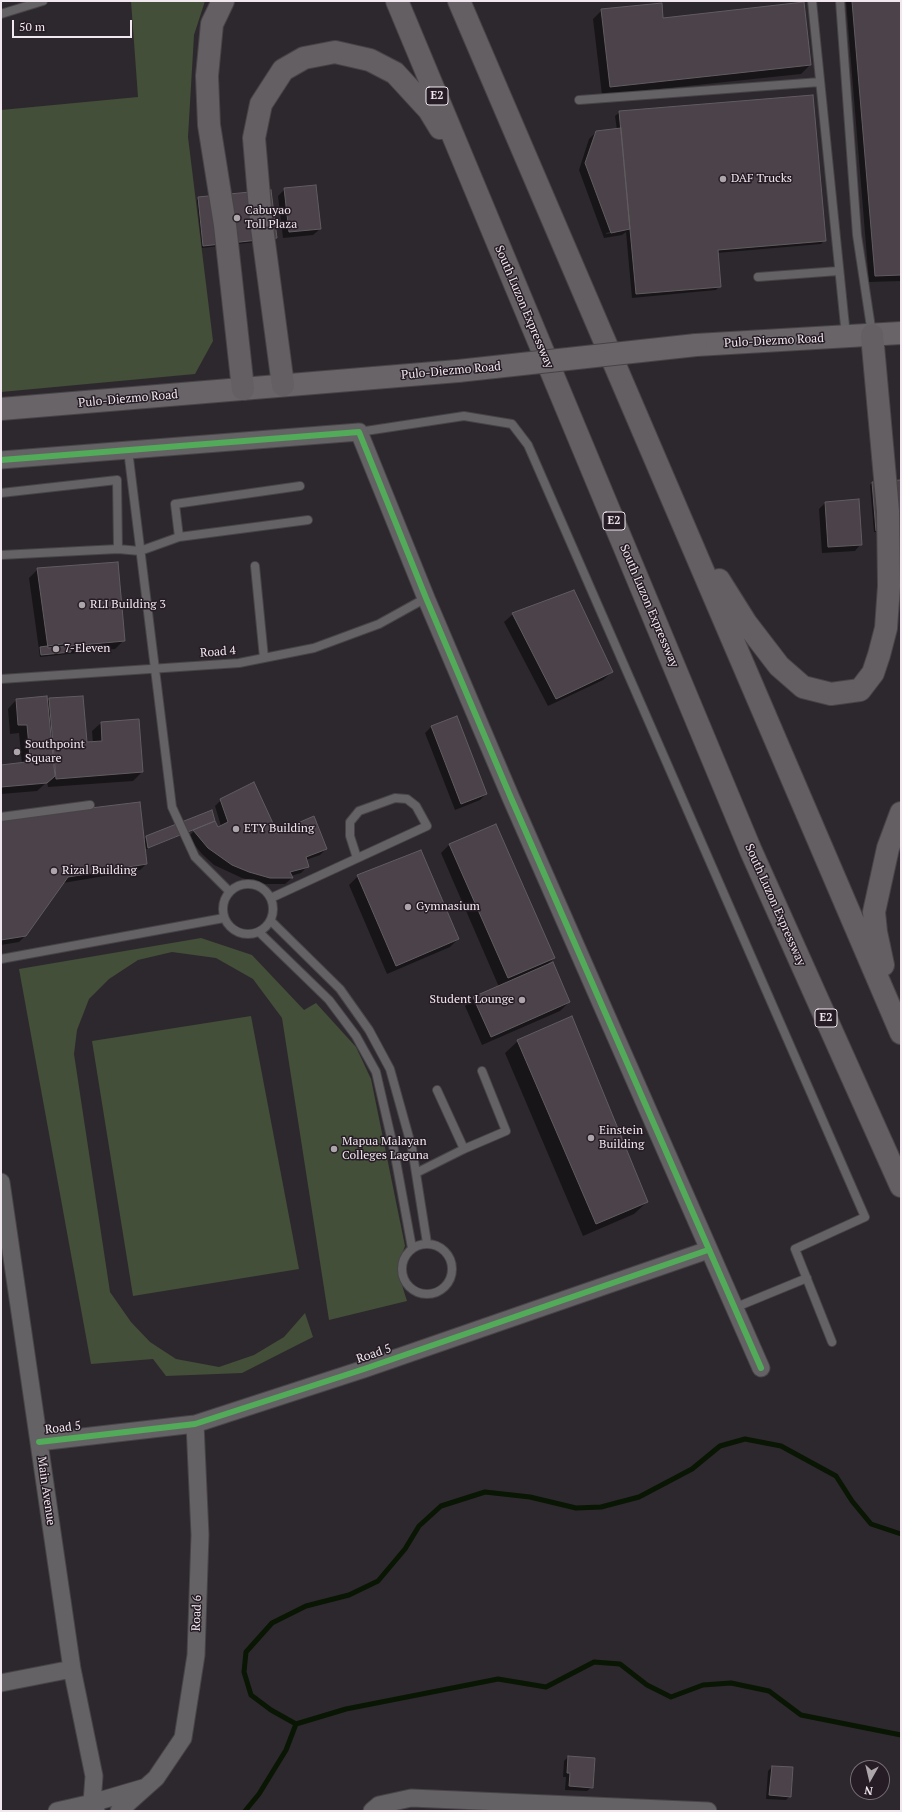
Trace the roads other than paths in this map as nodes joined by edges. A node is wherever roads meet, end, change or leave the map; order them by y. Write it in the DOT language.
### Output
graph roads {
  1 [pos="43,1"];
  2 [pos="223,1"];
  3 [pos="397,1"];
  4 [pos="459,1"];
  5 [pos="812,1"];
  6 [pos="840,1"];
  7 [pos="1,14"];
  8 [pos="820,82"];
  9 [pos="579,100"];
  10 [pos="476,192"];
  11 [pos="838,271"];
  12 [pos="758,277"];
  13 [pos="901,333"];
  14 [pos="872,335"];
  15 [pos="846,336"];
  16 [pos="283,385"];
  17 [pos="243,389"];
  18 [pos="1,409"];
  19 [pos="359,432"];
  20 [pos="128,450"];
  21 [pos="1,460"];
  22 [pos="300,486"];
  23 [pos="1,493"];
  24 [pos="308,520"];
  25 [pos="683,523"];
  26 [pos="179,537"];
  27 [pos="118,549"];
  28 [pos="140,551"];
  29 [pos="1,555"];
  30 [pos="255,566"];
  31 [pos="426,598"];
  32 [pos="264,658"];
  33 [pos="155,667"];
  34 [pos="1,679"];
  35 [pos="90,805"];
  36 [pos="901,813"];
  37 [pos="1,818"];
  38 [pos="357,858"];
  39 [pos="229,891"];
  40 [pos="272,898"];
  41 [pos="224,918"];
  42 [pos="271,921"];
  43 [pos="259,932"];
  44 [pos="1,959"];
  45 [pos="898,1026"];
  46 [pos="482,1071"];
  47 [pos="437,1090"];
  48 [pos="464,1149"];
  49 [pos="416,1172"];
  50 [pos="1,1182"];
  51 [pos="901,1186"];
  52 [pos="427,1243"];
  53 [pos="412,1248"];
  54 [pos="708,1250"];
  55 [pos="806,1278"];
  56 [pos="734,1308"];
  57 [pos="832,1342"];
  58 [pos="761,1368"];
  59 [pos="195,1424"];
  60 [pos="39,1442"];
  61 [pos="72,1669"];
  62 [pos="1,1683"];
  63 [pos="94,1776"];
  64 [pos="94,1807"];
  65 [pos="119,1807"];
  66 [pos="508,1807"];
  67 [pos="56,1811"];
  68 [pos="372,1811"];
  69 [pos="708,1811"];
  1 -- 7 [label="lane"];
  2 -- 17 [label="highway"];
  3 -- 10 [label="highway, South Luzon Expressway / E2"];
  4 -- 25 [label="highway"];
  5 -- 8 [label="lane"];
  6 -- 14 [label="lane"];
  8 -- 9 [label="lane"];
  8 -- 11 [label="lane"];
  10 -- 16 [label="highway"];
  10 -- 51 [label="highway, South Luzon Expressway / E2"];
  11 -- 12 [label="lane"];
  11 -- 15 [label="lane"];
  13 -- 14 [label="main road, Pulo-Diezmo Road"];
  14 -- 15 [label="main road, Pulo-Diezmo Road"];
  14 -- 25 [label="highway"];
  15 -- 16 [label="main road, Pulo-Diezmo Road, bridge"];
  16 -- 17 [label="main road, Pulo-Diezmo Road"];
  17 -- 18 [label="main road, Pulo-Diezmo Road"];
  19 -- 20 [label="street"];
  19 -- 31 [label="street"];
  19 -- 55 [label="lane"];
  20 -- 21 [label="street"];
  20 -- 28 [label="lane"];
  22 -- 26 [label="lane"];
  23 -- 27 [label="lane"];
  24 -- 26 [label="lane"];
  25 -- 45 [label="highway"];
  26 -- 28 [label="lane"];
  27 -- 28 [label="lane"];
  27 -- 29 [label="lane"];
  28 -- 33 [label="lane"];
  30 -- 32 [label="lane"];
  31 -- 32 [label="lane, Road 4"];
  31 -- 54 [label="street"];
  32 -- 33 [label="lane, Road 4"];
  33 -- 34 [label="lane, Road 4"];
  33 -- 39 [label="lane"];
  35 -- 37 [label="lane"];
  36 -- 45 [label="highway"];
  38 -- 38 [label="lane"];
  38 -- 40 [label="lane"];
  39 -- 40 [label="lane"];
  39 -- 41 [label="lane"];
  40 -- 42 [label="lane"];
  41 -- 43 [label="lane"];
  41 -- 44 [label="lane"];
  42 -- 43 [label="lane"];
  42 -- 49 [label="lane"];
  43 -- 53 [label="lane"];
  46 -- 48 [label="lane"];
  47 -- 48 [label="lane"];
  48 -- 49 [label="lane"];
  49 -- 52 [label="lane"];
  50 -- 60 [label="street, Main Avenue"];
  52 -- 53 [label="lane"];
  52 -- 53 [label="lane"];
  54 -- 56 [label="street"];
  54 -- 59 [label="street, Road 5"];
  55 -- 56 [label="lane"];
  55 -- 57 [label="lane"];
  56 -- 58 [label="street"];
  59 -- 60 [label="street, Road 5"];
  59 -- 65 [label="street, Road 6"];
  60 -- 61 [label="street, Main Avenue"];
  61 -- 62 [label="street"];
  61 -- 63 [label="street, Main Avenue"];
  63 -- 64 [label="street, Main Avenue"];
  63 -- 65 [label="street"];
  64 -- 65 [label="street, Road 6"];
  64 -- 67 [label="street, Road 6"];
  66 -- 68 [label="street"];
  66 -- 69 [label="street"];
}
